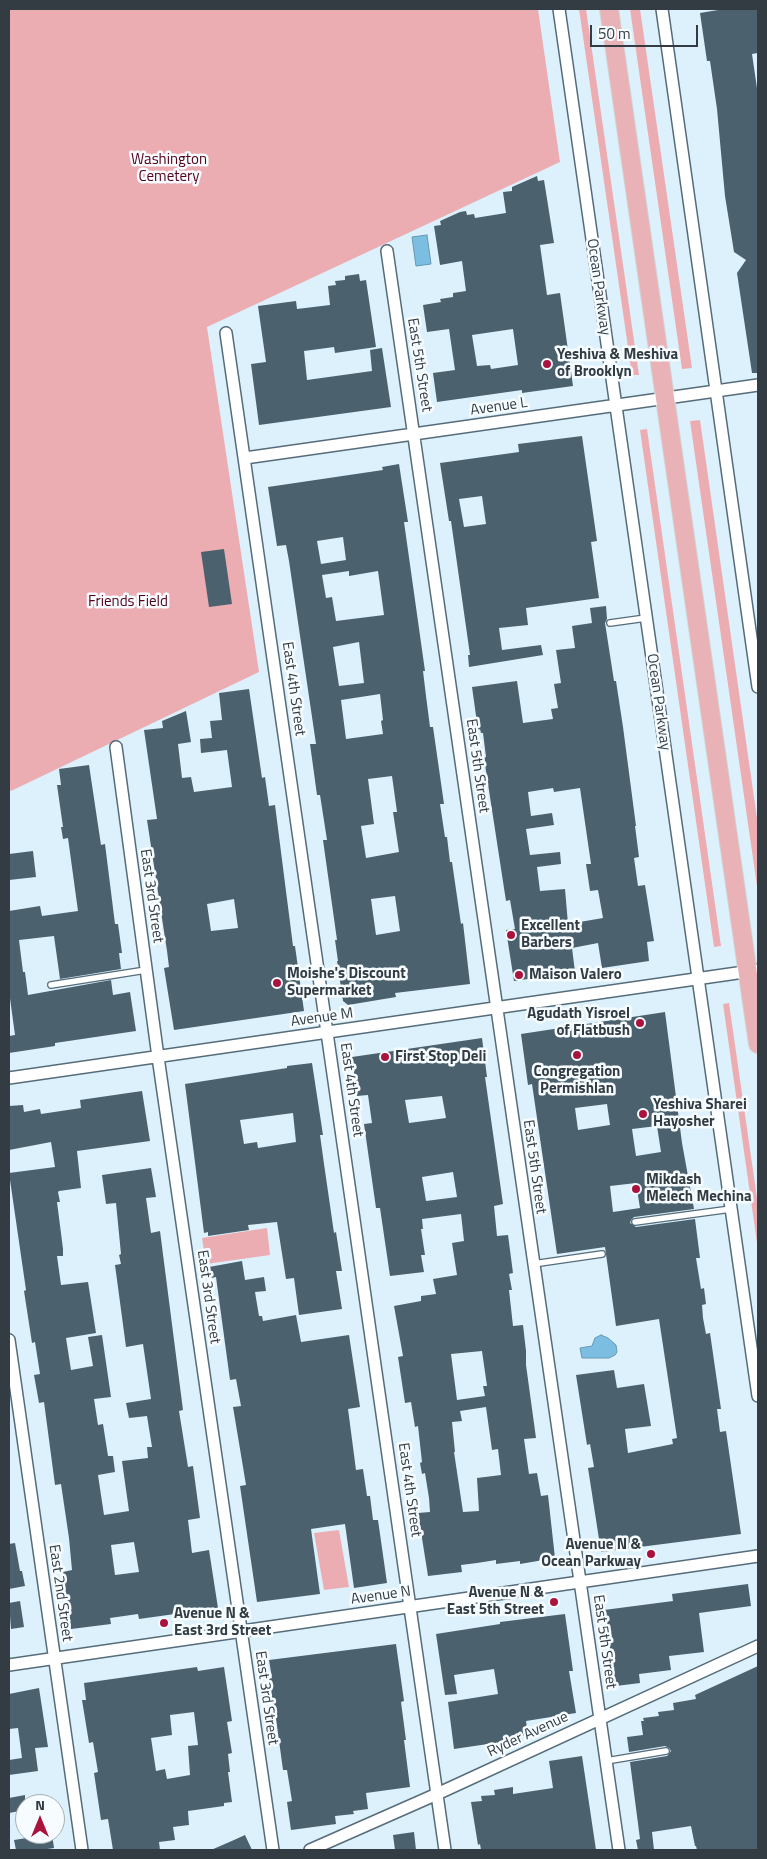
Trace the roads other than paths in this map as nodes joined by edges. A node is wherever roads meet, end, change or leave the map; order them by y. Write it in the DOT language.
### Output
graph roads {
  1 [pos="558,9"];
  2 [pos="609,9"];
  3 [pos="662,9"];
  4 [pos="386,251"];
  5 [pos="226,334"];
  6 [pos="758,385"];
  7 [pos="716,391"];
  8 [pos="665,398"];
  9 [pos="615,405"];
  10 [pos="414,434"];
  11 [pos="245,458"];
  12 [pos="646,618"];
  13 [pos="610,623"];
  14 [pos="758,687"];
  15 [pos="116,747"];
  16 [pos="146,970"];
  17 [pos="753,971"];
  18 [pos="698,979"];
  19 [pos="51,985"];
  20 [pos="496,1007"];
  21 [pos="327,1032"];
  22 [pos="758,1044"];
  23 [pos="158,1057"];
  24 [pos="9,1078"];
  25 [pos="731,1209"];
  26 [pos="635,1222"];
  27 [pos="602,1254"];
  28 [pos="533,1264"];
  29 [pos="9,1340"];
  30 [pos="758,1396"];
  31 [pos="758,1556"];
  32 [pos="580,1582"];
  33 [pos="411,1607"];
  34 [pos="242,1632"];
  35 [pos="758,1646"];
  36 [pos="55,1659"];
  37 [pos="9,1665"];
  38 [pos="600,1719"];
  39 [pos="666,1751"];
  40 [pos="606,1761"];
  41 [pos="437,1794"];
  42 [pos="82,1850"];
  43 [pos="273,1850"];
  44 [pos="310,1850"];
  45 [pos="446,1850"];
  46 [pos="619,1850"];
  1 -- 9 [label="street, Ocean Parkway"];
  2 -- 8 [label="main road"];
  3 -- 7 [label="street"];
  4 -- 10 [label="street, East 5th Street"];
  5 -- 11 [label="street, East 4th Street"];
  6 -- 7 [label="street, Avenue L"];
  7 -- 8 [label="street, Avenue L"];
  7 -- 14 [label="street"];
  8 -- 9 [label="street, Avenue L"];
  8 -- 17 [label="main road"];
  9 -- 10 [label="street, Avenue L"];
  9 -- 12 [label="street, Ocean Parkway"];
  10 -- 11 [label="street, Avenue L"];
  10 -- 20 [label="street, East 5th Street"];
  11 -- 21 [label="street, East 4th Street"];
  12 -- 13 [label="lane"];
  12 -- 18 [label="street, Ocean Parkway"];
  15 -- 16 [label="street, East 3rd Street"];
  16 -- 19 [label="lane"];
  16 -- 23 [label="street, East 3rd Street"];
  17 -- 18 [label="street, Avenue M"];
  17 -- 22 [label="main road"];
  18 -- 20 [label="street, Avenue M"];
  18 -- 25 [label="street, Ocean Parkway"];
  20 -- 21 [label="street, Avenue M"];
  20 -- 28 [label="street, East 5th Street"];
  21 -- 23 [label="street, Avenue M"];
  21 -- 33 [label="street, East 4th Street"];
  23 -- 24 [label="street, Avenue M"];
  23 -- 34 [label="street, East 3rd Street"];
  25 -- 26 [label="lane"];
  25 -- 30 [label="street, Ocean Parkway"];
  27 -- 28 [label="lane"];
  28 -- 32 [label="street, East 5th Street"];
  29 -- 36 [label="street, East 2nd Street"];
  31 -- 32 [label="street, Avenue N"];
  32 -- 33 [label="street, Avenue N"];
  32 -- 38 [label="street, East 5th Street"];
  33 -- 34 [label="street, Avenue N"];
  33 -- 41 [label="street, East 4th Street"];
  34 -- 36 [label="street, Avenue N"];
  34 -- 43 [label="street, East 3rd Street"];
  35 -- 38 [label="street, Ryder Avenue"];
  36 -- 37 [label="street, Avenue N"];
  36 -- 42 [label="street, East 2nd Street"];
  38 -- 40 [label="street, East 5th Street"];
  38 -- 41 [label="street, Ryder Avenue"];
  39 -- 40 [label="lane"];
  40 -- 46 [label="street, East 5th Street"];
  41 -- 44 [label="street, Ryder Avenue"];
  41 -- 45 [label="street, East 4th Street"];
}
